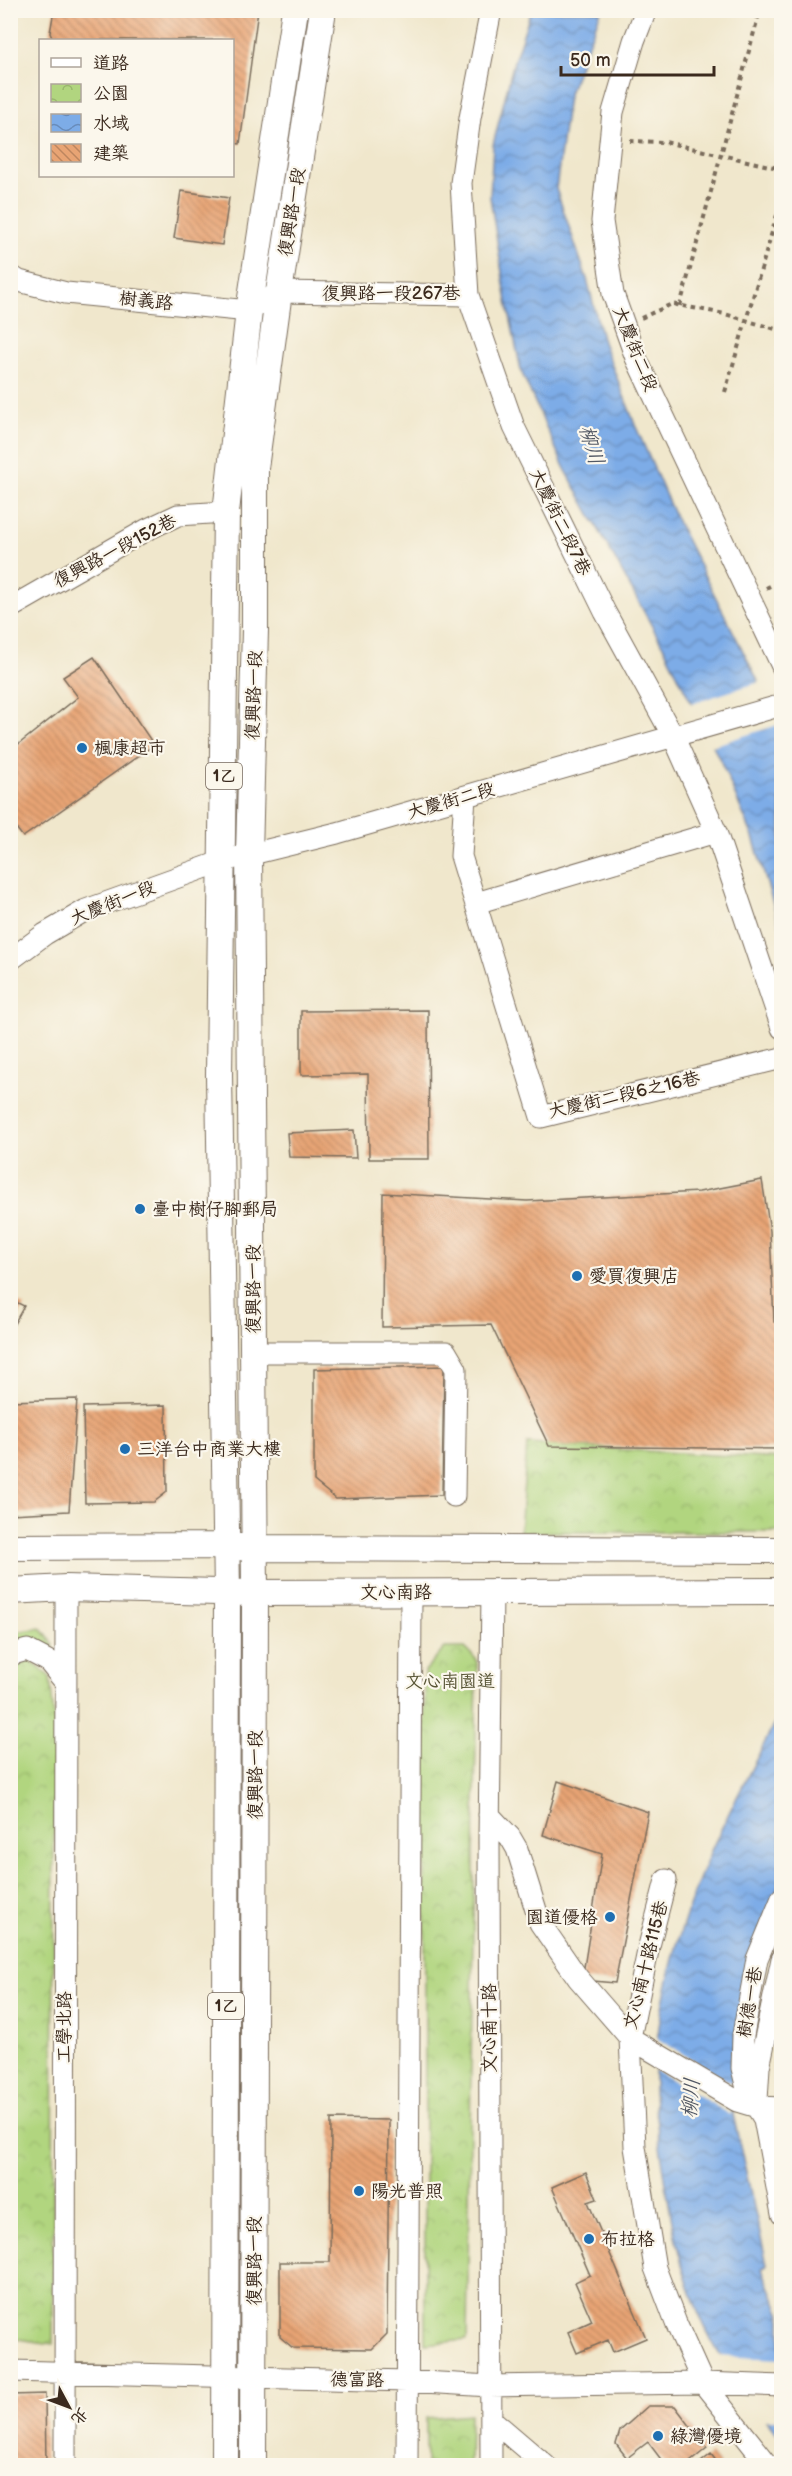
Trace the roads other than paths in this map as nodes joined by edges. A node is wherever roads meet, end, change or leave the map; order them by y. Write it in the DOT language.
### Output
graph roads {
  1 [pos="295,10"];
  2 [pos="323,10"];
  3 [pos="491,10"];
  4 [pos="646,10"];
  5 [pos="10,275"];
  6 [pos="279,292"];
  7 [pos="468,295"];
  8 [pos="249,311"];
  9 [pos="226,512"];
  10 [pos="13,600"];
  11 [pos="782,666"];
  12 [pos="781,705"];
  13 [pos="679,736"];
  14 [pos="465,797"];
  15 [pos="716,832"];
  16 [pos="249,853"];
  17 [pos="223,861"];
  18 [pos="476,903"];
  19 [pos="10,960"];
  20 [pos="782,1028"];
  21 [pos="782,1058"];
  22 [pos="253,1352"];
  23 [pos="454,1496"];
  24 [pos="225,1546"];
  25 [pos="10,1547"];
  26 [pos="255,1548"];
  27 [pos="782,1550"];
  28 [pos="66,1588"];
  29 [pos="782,1590"];
  30 [pos="10,1591"];
  31 [pos="492,1591"];
  32 [pos="411,1592"];
  33 [pos="227,1593"];
  34 [pos="255,1593"];
  35 [pos="10,1655"];
  36 [pos="65,1682"];
  37 [pos="489,1815"];
  38 [pos="666,1880"];
  39 [pos="782,1898"];
  40 [pos="782,1959"];
  41 [pos="638,2043"];
  42 [pos="747,2104"];
  43 [pos="782,2108"];
  44 [pos="782,2214"];
  45 [pos="10,2371"];
  46 [pos="64,2373"];
  47 [pos="226,2377"];
  48 [pos="254,2378"];
  49 [pos="407,2381"];
  50 [pos="703,2383"];
  51 [pos="490,2386"];
  52 [pos="782,2386"];
  53 [pos="492,2420"];
  54 [pos="65,2466"];
  55 [pos="225,2466"];
  56 [pos="253,2466"];
  57 [pos="407,2466"];
  58 [pos="491,2466"];
  59 [pos="546,2466"];
  60 [pos="769,2466"];
  1 -- 8 [label="main road, 復興路一段 / 1乙"];
  2 -- 6 [label="main road, 復興路一段 / 1乙"];
  3 -- 7 [label="street, 復興路一段267巷"];
  4 -- 11 [label="street, 大慶街二段"];
  5 -- 8 [label="street, 樹義路"];
  6 -- 7 [label="street, 復興路一段267巷"];
  6 -- 8 [label="street"];
  6 -- 16 [label="main road, 復興路一段 / 1乙"];
  7 -- 13 [label="street, 大慶街二段7巷"];
  8 -- 9 [label="main road, 復興路一段 / 1乙"];
  9 -- 10 [label="street, 復興路一段152巷"];
  9 -- 17 [label="main road, 復興路一段 / 1乙"];
  12 -- 13 [label="street, 大慶街二段"];
  13 -- 14 [label="street, 大慶街二段"];
  13 -- 15 [label="street"];
  14 -- 16 [label="street, 大慶街二段"];
  14 -- 18 [label="street, 大慶街二段6之16巷"];
  15 -- 18 [label="street"];
  15 -- 20 [label="street"];
  16 -- 17 [label="street, 大慶街二段"];
  16 -- 22 [label="main road, 復興路一段 / 1乙"];
  17 -- 19 [label="street, 大慶街一段"];
  17 -- 24 [label="main road, 復興路一段 / 1乙"];
  18 -- 21 [label="street, 大慶街二段6之16巷"];
  22 -- 23 [label="street"];
  22 -- 26 [label="main road, 復興路一段 / 1乙"];
  24 -- 25 [label="main road"];
  24 -- 26 [label="main road"];
  24 -- 33 [label="main road, 復興路一段 / 1乙"];
  26 -- 27 [label="main road"];
  26 -- 34 [label="main road, 復興路一段 / 1乙"];
  28 -- 30 [label="main road, 文心南路"];
  28 -- 33 [label="main road, 文心南路"];
  28 -- 36 [label="street, 工學北路"];
  29 -- 31 [label="main road, 文心南路"];
  31 -- 32 [label="main road, 文心南路"];
  31 -- 37 [label="street, 文心南十路"];
  32 -- 34 [label="main road, 文心南路"];
  32 -- 49 [label="street"];
  33 -- 34 [label="main road, 文心南路"];
  33 -- 47 [label="main road, 復興路一段 / 1乙"];
  34 -- 48 [label="main road, 復興路一段 / 1乙"];
  35 -- 36 [label="street"];
  36 -- 46 [label="street, 工學北路"];
  37 -- 41 [label="street, 文心南十路115巷"];
  37 -- 51 [label="street, 文心南十路"];
  38 -- 41 [label="street, 文心南十路115巷"];
  39 -- 42 [label="street, 樹德一巷"];
  40 -- 42 [label="street, 樹德一巷"];
  41 -- 42 [label="street"];
  41 -- 50 [label="street"];
  42 -- 43 [label="street"];
  42 -- 44 [label="street, 樹德一巷"];
  45 -- 46 [label="street, 德富路"];
  46 -- 47 [label="street, 德富路"];
  46 -- 54 [label="street, 工學北路"];
  47 -- 48 [label="street, 德富路"];
  47 -- 55 [label="main road, 復興路一段 / 1乙"];
  48 -- 49 [label="street, 德富路"];
  48 -- 56 [label="main road, 復興路一段 / 1乙"];
  49 -- 51 [label="street, 德富路"];
  49 -- 57 [label="street"];
  50 -- 51 [label="street, 德富路"];
  50 -- 52 [label="street, 德富路"];
  50 -- 60 [label="street"];
  51 -- 53 [label="street, 文心南十路"];
  53 -- 58 [label="street, 文心南十路"];
  53 -- 59 [label="street"];
}
